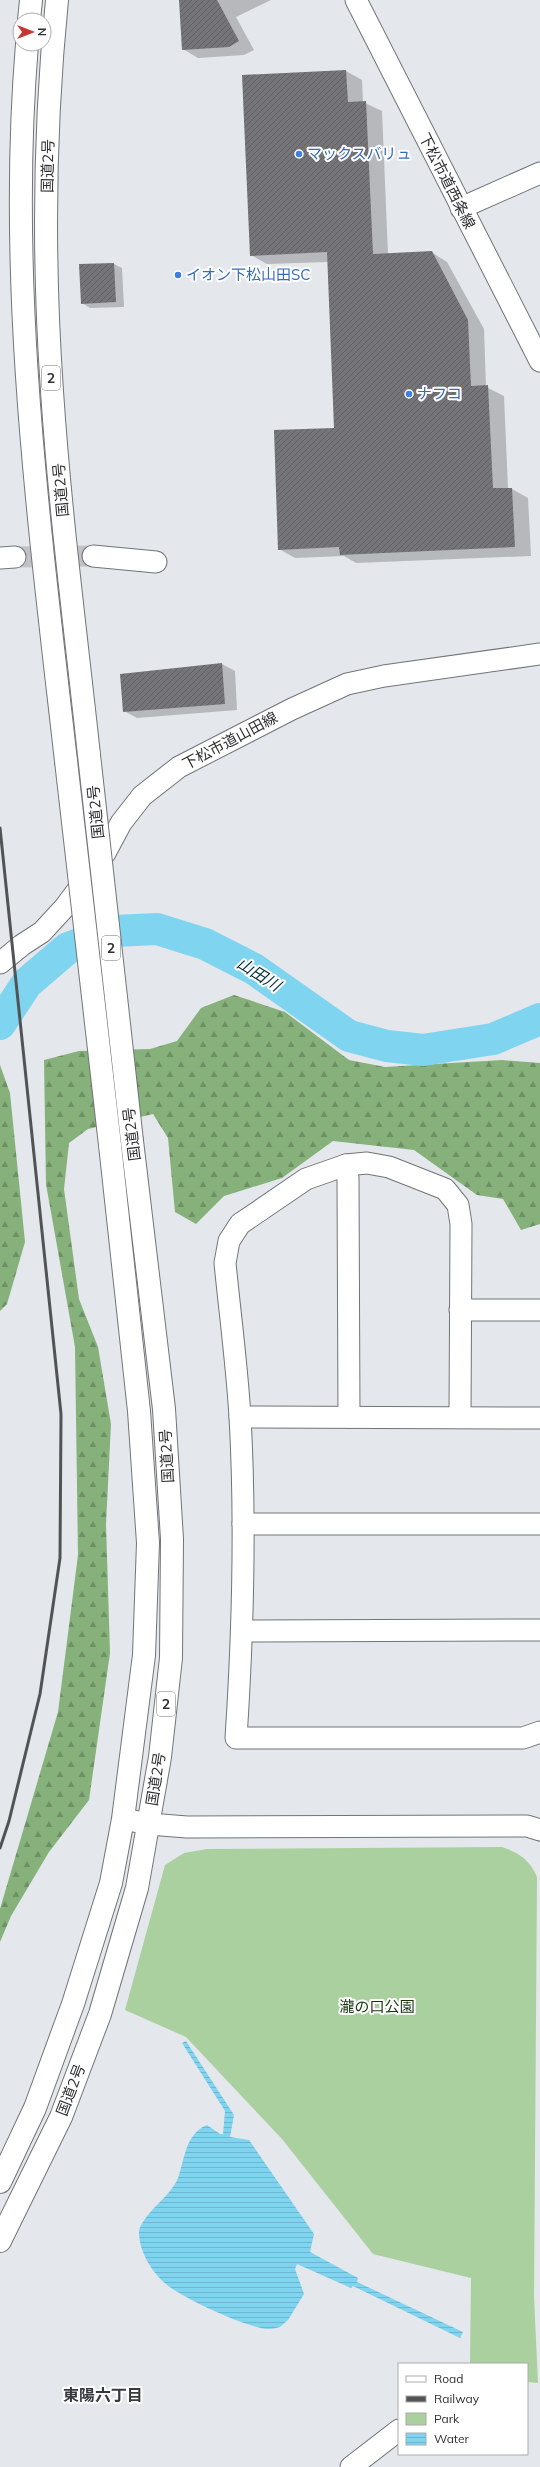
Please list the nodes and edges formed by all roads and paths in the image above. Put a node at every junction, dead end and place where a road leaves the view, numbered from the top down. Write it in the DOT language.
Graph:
graph roads {
  1 [pos="31,0"];
  2 [pos="57,0"];
  3 [pos="356,0"];
  4 [pos="30,12"];
  5 [pos="27,52"];
  6 [pos="540,173"];
  7 [pos="461,208"];
  8 [pos="540,361"];
  9 [pos="93,556"];
  10 [pos="156,562"];
  11 [pos="537,659"];
  12 [pos="0,963"];
  13 [pos="346,1165"];
  14 [pos="460,1310"];
  15 [pos="540,1310"];
  16 [pos="240,1417"];
  17 [pos="349,1417"];
  18 [pos="460,1417"];
  19 [pos="540,1418"];
  20 [pos="243,1524"];
  21 [pos="540,1524"];
  22 [pos="540,1630"];
  23 [pos="243,1631"];
  24 [pos="540,1732"];
  25 [pos="123,1819"];
  26 [pos="149,1824"];
  27 [pos="540,1830"];
  28 [pos="0,2182"];
  29 [pos="0,2241"];
  30 [pos="398,2431"];
  31 [pos="351,2467"];
  1 -- 4 [label="highway"];
  2 -- 26 [label="highway, 国道2号 / 2, bridge"];
  3 -- 7 [label="street, 下松市道西条線"];
  5 -- 25 [label="highway, 国道2号 / 2, bridge"];
  6 -- 7 [label="street"];
  7 -- 8 [label="street, 下松市道西条線"];
  9 -- 10 [label="street"];
  11 -- 12 [label="street, 下松市道山田線"];
  13 -- 14 [label="street"];
  13 -- 16 [label="street"];
  13 -- 17 [label="street"];
  14 -- 15 [label="street"];
  14 -- 18 [label="street"];
  16 -- 17 [label="street"];
  16 -- 20 [label="street"];
  17 -- 18 [label="street"];
  18 -- 19 [label="street"];
  20 -- 21 [label="street"];
  20 -- 23 [label="street"];
  22 -- 23 [label="street"];
  23 -- 24 [label="street"];
  25 -- 26 [label="street"];
  25 -- 28 [label="highway, 国道2号 / 2"];
  26 -- 27 [label="street"];
  26 -- 29 [label="highway, 国道2号 / 2"];
  30 -- 31 [label="street"];
}
